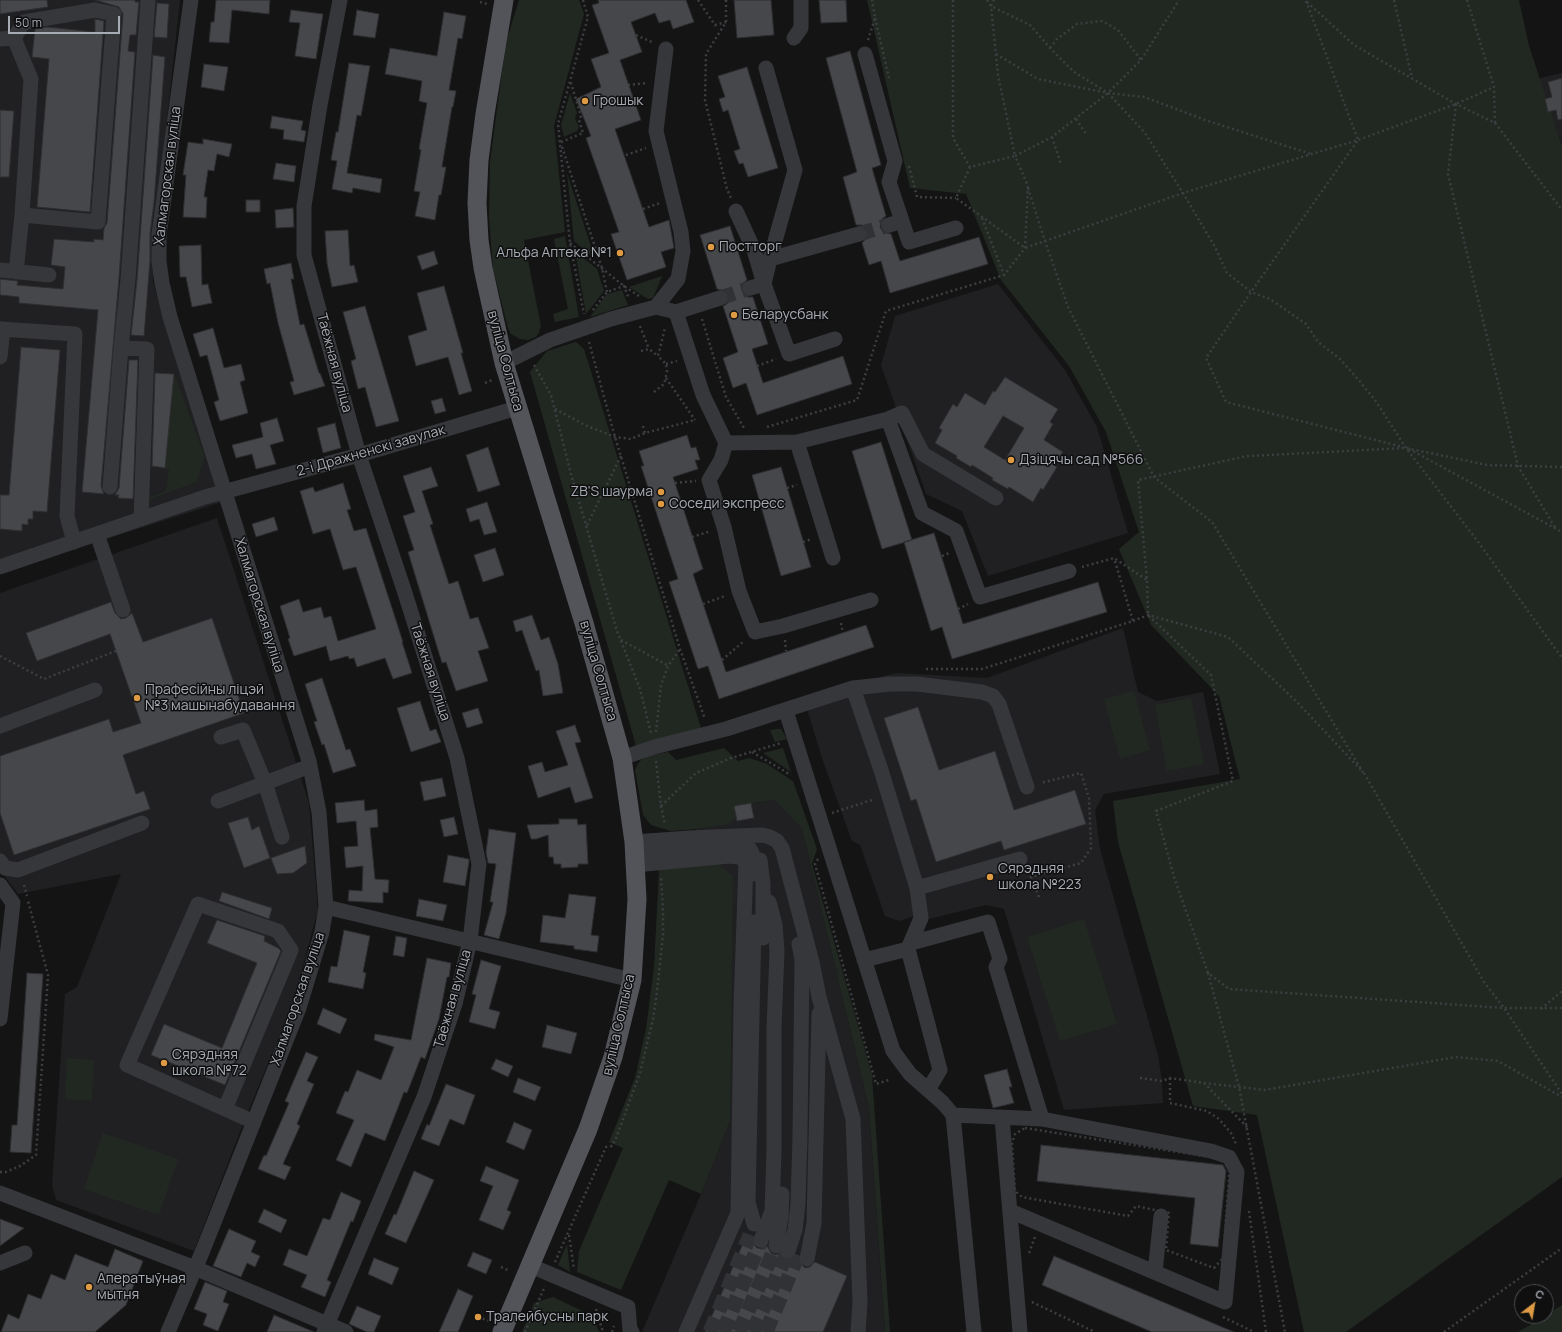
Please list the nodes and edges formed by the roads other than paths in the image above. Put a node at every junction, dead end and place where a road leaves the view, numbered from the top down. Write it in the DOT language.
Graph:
graph roads {
  1 [pos="148,0"];
  2 [pos="191,0"];
  3 [pos="340,0"];
  4 [pos="504,0"];
  5 [pos="801,0"];
  6 [pos="7,38"];
  7 [pos="794,38"];
  8 [pos="666,49"];
  9 [pos="865,54"];
  10 [pos="766,68"];
  11 [pos="736,211"];
  12 [pos="22,215"];
  13 [pos="956,228"];
  14 [pos="859,234"];
  15 [pos="770,259"];
  16 [pos="0,270"];
  17 [pos="16,272"];
  18 [pos="50,275"];
  19 [pos="757,286"];
  20 [pos="720,298"];
  21 [pos="656,307"];
  22 [pos="678,317"];
  23 [pos="1,329"];
  24 [pos="835,339"];
  25 [pos="121,348"];
  26 [pos="0,356"];
  27 [pos="504,362"];
  28 [pos="517,408"];
  29 [pos="888,419"];
  30 [pos="726,442"];
  31 [pos="796,442"];
  32 [pos="359,455"];
  33 [pos="110,487"];
  34 [pos="225,492"];
  35 [pos="996,498"];
  36 [pos="141,519"];
  37 [pos="98,534"];
  38 [pos="74,542"];
  39 [pos="833,558"];
  40 [pos="0,567"];
  41 [pos="1069,571"];
  42 [pos="871,600"];
  43 [pos="123,610"];
  44 [pos="853,688"];
  45 [pos="95,690"];
  46 [pos="786,711"];
  47 [pos="0,726"];
  48 [pos="221,737"];
  49 [pos="622,758"];
  50 [pos="310,766"];
  51 [pos="265,783"];
  52 [pos="1027,787"];
  53 [pos="218,801"];
  54 [pos="142,823"];
  55 [pos="282,837"];
  56 [pos="751,843"];
  57 [pos="635,854"];
  58 [pos="1020,859"];
  59 [pos="0,861"];
  60 [pos="763,884"];
  61 [pos="0,885"];
  62 [pos="917,888"];
  63 [pos="326,907"];
  64 [pos="775,925"];
  65 [pos="470,940"];
  66 [pos="910,946"];
  67 [pos="864,960"];
  68 [pos="812,962"];
  69 [pos="632,980"];
  70 [pos="819,997"];
  71 [pos="0,1019"];
  72 [pos="928,1090"];
  73 [pos="225,1109"];
  74 [pos="953,1115"];
  75 [pos="1002,1118"];
  76 [pos="1042,1119"];
  77 [pos="254,1122"];
  78 [pos="0,1193"];
  79 [pos="1010,1211"];
  80 [pos="1161,1216"];
  81 [pos="757,1233"];
  82 [pos="25,1253"];
  83 [pos="792,1253"];
  84 [pos="0,1263"];
  85 [pos="531,1266"];
  86 [pos="195,1268"];
  87 [pos="1156,1272"];
  88 [pos="326,1328"];
  89 [pos="858,1329"];
  90 [pos="168,1332"];
  91 [pos="346,1332"];
  92 [pos="502,1332"];
  93 [pos="632,1332"];
  94 [pos="686,1332"];
  95 [pos="974,1332"];
  96 [pos="1020,1332"];
  1 -- 25 [label="street"];
  2 -- 34 [label="street, Халмагорская вуліца"];
  3 -- 32 [label="street, Таёжная вуліца"];
  4 -- 27 [label="main road, вуліца Солтыса"];
  5 -- 7 [label="street"];
  6 -- 12 [label="street"];
  6 -- 12 [label="street"];
  8 -- 21 [label="street"];
  9 -- 13 [label="street"];
  10 -- 15 [label="street"];
  11 -- 19 [label="street"];
  12 -- 17 [label="street"];
  14 -- 15 [label="street"];
  15 -- 19 [label="street"];
  16 -- 17 [label="street"];
  17 -- 18 [label="street"];
  19 -- 24 [label="street"];
  20 -- 22 [label="street"];
  21 -- 22 [label="street"];
  21 -- 27 [label="street"];
  22 -- 30 [label="street"];
  23 -- 26 [label="street"];
  23 -- 38 [label="street"];
  25 -- 33 [label="street"];
  25 -- 36 [label="street"];
  27 -- 28 [label="main road, вуліца Солтыса"];
  28 -- 32 [label="street, 2-і Дражненскі завулак"];
  28 -- 49 [label="main road, вуліца Солтыса"];
  29 -- 31 [label="street"];
  29 -- 35 [label="street"];
  29 -- 41 [label="street"];
  30 -- 31 [label="street"];
  30 -- 42 [label="street"];
  31 -- 39 [label="street"];
  32 -- 34 [label="street, 2-і Дражненскі завулак"];
  32 -- 65 [label="street, Таёжная вуліца"];
  34 -- 36 [label="street, 2-і Дражненскі завулак"];
  34 -- 50 [label="street, Халмагорская вуліца"];
  36 -- 37 [label="street, 2-і Дражненскі завулак"];
  37 -- 38 [label="street, 2-і Дражненскі завулак"];
  37 -- 43 [label="street"];
  38 -- 40 [label="street, 2-і Дражненскі завулак"];
  44 -- 46 [label="street"];
  44 -- 52 [label="street"];
  44 -- 62 [label="street"];
  45 -- 47 [label="street"];
  46 -- 49 [label="street"];
  46 -- 67 [label="street"];
  48 -- 51 [label="street"];
  49 -- 57 [label="main road, вуліца Солтыса"];
  50 -- 51 [label="street"];
  50 -- 63 [label="street, Халмагорская вуліца"];
  51 -- 53 [label="street"];
  51 -- 55 [label="street"];
  54 -- 59 [label="street"];
  56 -- 57 [label="street"];
  56 -- 60 [label="street"];
  56 -- 68 [label="street"];
  56 -- 81 [label="street"];
  56 -- 83 [label="street"];
  57 -- 69 [label="main road, вуліца Солтыса"];
  57 -- 94 [label="street"];
  58 -- 62 [label="street"];
  60 -- 64 [label="street"];
  60 -- 81 [label="street"];
  61 -- 71 [label="street"];
  62 -- 66 [label="street"];
  63 -- 65 [label="street"];
  63 -- 77 [label="street, Халмагорская вуліца"];
  64 -- 81 [label="street"];
  64 -- 83 [label="street"];
  65 -- 69 [label="street"];
  65 -- 88 [label="street, Таёжная вуліца"];
  66 -- 67 [label="street"];
  66 -- 72 [label="street"];
  66 -- 76 [label="street"];
  67 -- 72 [label="street"];
  68 -- 70 [label="street"];
  68 -- 83 [label="street"];
  69 -- 85 [label="main road, вуліца Солтыса"];
  70 -- 83 [label="street"];
  70 -- 89 [label="street"];
  72 -- 74 [label="street"];
  73 -- 73 [label="street"];
  73 -- 77 [label="street"];
  74 -- 75 [label="street"];
  74 -- 95 [label="street"];
  75 -- 76 [label="street"];
  75 -- 79 [label="street"];
  76 -- 87 [label="street"];
  77 -- 86 [label="street, Халмагорская вуліца"];
  78 -- 86 [label="street"];
  79 -- 87 [label="street"];
  79 -- 96 [label="street"];
  80 -- 87 [label="street"];
  82 -- 84 [label="street"];
  85 -- 92 [label="main road, вуліца Солтыса"];
  85 -- 93 [label="street"];
  86 -- 88 [label="street"];
  86 -- 90 [label="street, Халмагорская вуліца"];
  88 -- 91 [label="street"];
}
